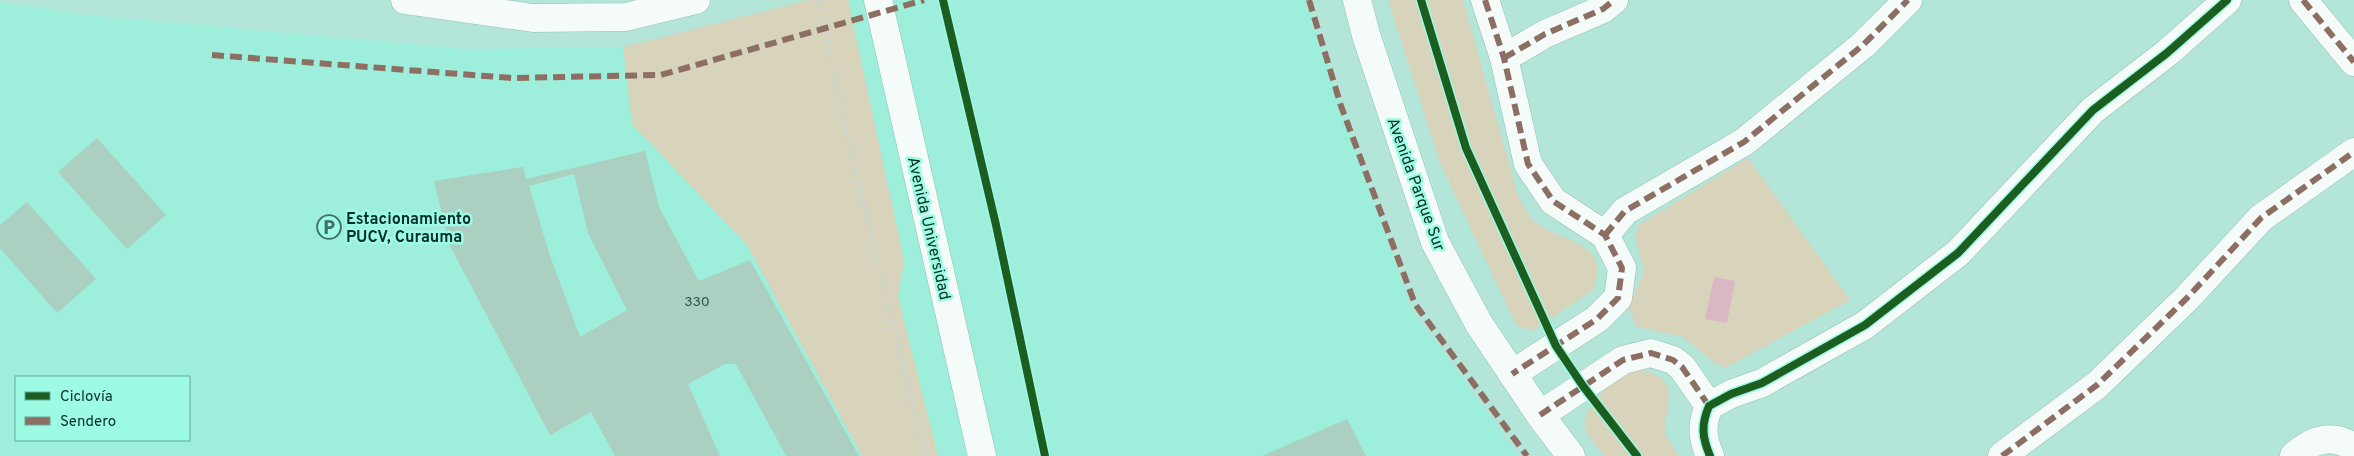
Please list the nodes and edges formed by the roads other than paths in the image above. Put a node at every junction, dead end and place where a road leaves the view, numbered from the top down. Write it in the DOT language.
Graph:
graph roads {
  1 [pos="405,0"];
  2 [pos="696,0"];
  3 [pos="878,0"];
  4 [pos="1357,0"];
  5 [pos="1485,0"];
  6 [pos="1614,0"];
  7 [pos="1908,0"];
  8 [pos="2227,0"];
  9 [pos="2303,0"];
  10 [pos="532,9"];
  11 [pos="1504,58"];
  12 [pos="2354,62"];
  13 [pos="2354,152"];
  14 [pos="1605,235"];
  15 [pos="1512,374"];
  16 [pos="1709,406"];
  17 [pos="1540,415"];
  18 [pos="2354,448"];
  19 [pos="982,456"];
  20 [pos="1571,456"];
  21 [pos="1710,456"];
  22 [pos="2002,456"];
  23 [pos="2294,456"];
  1 -- 10 [label="street"];
  2 -- 10 [label="street"];
  3 -- 19 [label="street, Avenida Universidad"];
  4 -- 15 [label="street, Avenida Parque Sur"];
  5 -- 11 [label="street"];
  6 -- 11 [label="street"];
  7 -- 14 [label="street"];
  8 -- 16 [label="street"];
  9 -- 12 [label="street"];
  11 -- 14 [label="street"];
  13 -- 22 [label="street"];
  14 -- 15 [label="street"];
  15 -- 17 [label="street, Avenida Parque Sur"];
  16 -- 17 [label="street"];
  16 -- 21 [label="street"];
  17 -- 20 [label="street, Avenida Parque Sur"];
  18 -- 23 [label="street"];
}
